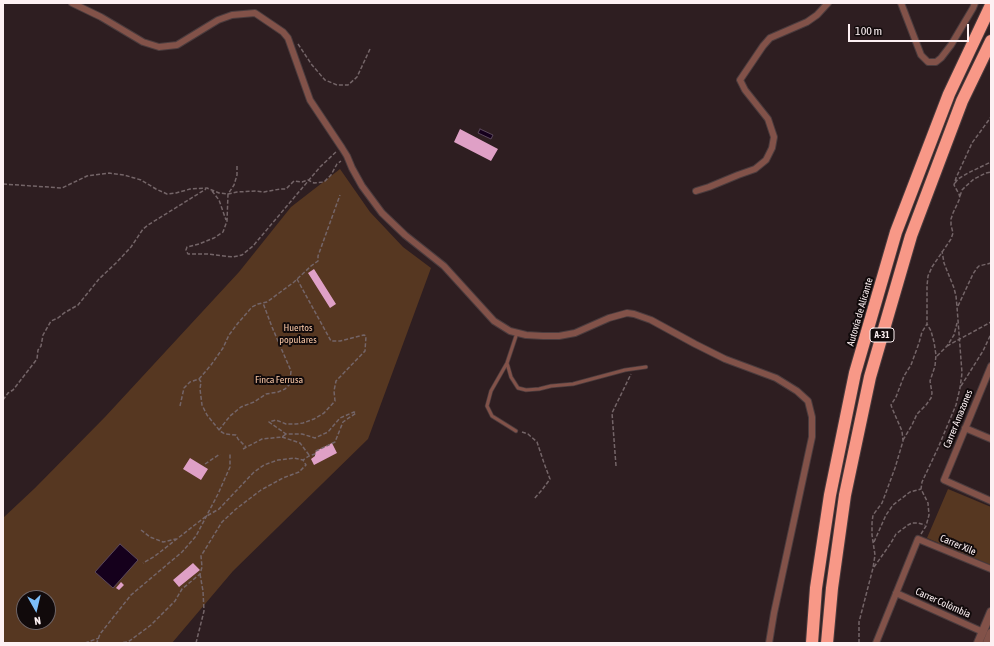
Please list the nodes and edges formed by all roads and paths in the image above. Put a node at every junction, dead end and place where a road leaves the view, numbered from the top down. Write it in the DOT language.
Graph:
graph roads {
  1 [pos="72,3"];
  2 [pos="828,3"];
  3 [pos="901,3"];
  4 [pos="975,3"];
  5 [pos="991,5"];
  6 [pos="288,38"];
  7 [pos="991,41"];
  8 [pos="370,49"];
  9 [pos="991,117"];
  10 [pos="342,148"];
  11 [pos="347,156"];
  12 [pos="991,162"];
  13 [pos="237,166"];
  14 [pos="991,172"];
  15 [pos="308,180"];
  16 [pos="954,183"];
  17 [pos="3,184"];
  18 [pos="207,188"];
  19 [pos="211,190"];
  20 [pos="696,191"];
  21 [pos="228,194"];
  22 [pos="340,195"];
  23 [pos="960,198"];
  24 [pos="227,221"];
  25 [pos="942,252"];
  26 [pos="991,263"];
  27 [pos="297,279"];
  28 [pos="263,303"];
  29 [pos="957,308"];
  30 [pos="958,321"];
  31 [pos="991,322"];
  32 [pos="927,324"];
  33 [pos="517,333"];
  34 [pos="991,334"];
  35 [pos="960,338"];
  36 [pos="947,346"];
  37 [pos="936,357"];
  38 [pos="507,363"];
  39 [pos="991,366"];
  40 [pos="646,367"];
  41 [pos="634,369"];
  42 [pos="989,374"];
  43 [pos="199,379"];
  44 [pos="960,388"];
  45 [pos="3,400"];
  46 [pos="180,406"];
  47 [pos="966,428"];
  48 [pos="219,430"];
  49 [pos="516,431"];
  50 [pos="286,434"];
  51 [pos="282,436"];
  52 [pos="991,439"];
  53 [pos="903,441"];
  54 [pos="220,454"];
  55 [pos="230,454"];
  56 [pos="309,456"];
  57 [pos="303,460"];
  58 [pos="204,464"];
  59 [pos="616,466"];
  60 [pos="921,489"];
  61 [pos="534,499"];
  62 [pos="991,501"];
  63 [pos="205,517"];
  64 [pos="926,526"];
  65 [pos="141,530"];
  66 [pos="178,538"];
  67 [pos="918,539"];
  68 [pos="874,544"];
  69 [pos="143,563"];
  70 [pos="873,568"];
  71 [pos="991,569"];
  72 [pos="200,574"];
  73 [pos="896,593"];
  74 [pos="991,612"];
  75 [pos="988,636"];
  76 [pos="99,638"];
  77 [pos="85,643"];
  78 [pos="99,643"];
  79 [pos="117,643"];
  80 [pos="196,643"];
  81 [pos="769,643"];
  82 [pos="812,643"];
  83 [pos="827,643"];
  84 [pos="859,643"];
  85 [pos="876,643"];
  86 [pos="978,643"];
  1 -- 6 [label="street"];
  2 -- 20 [label="street"];
  3 -- 4 [label="street"];
  5 -- 82 [label="highway, Autovía de Alicante / A-31"];
  6 -- 8 [label="path"];
  6 -- 10 [label="street"];
  7 -- 83 [label="highway, A-31"];
  9 -- 16 [label="path"];
  10 -- 11 [label="street"];
  10 -- 15 [label="path"];
  11 -- 15 [label="path"];
  11 -- 33 [label="street"];
  12 -- 16 [label="path"];
  13 -- 21 [label="path"];
  14 -- 23 [label="path"];
  15 -- 21 [label="path"];
  15 -- 24 [label="path"];
  16 -- 23 [label="path"];
  17 -- 18 [label="path"];
  18 -- 19 [label="path"];
  18 -- 45 [label="path"];
  19 -- 21 [label="path"];
  19 -- 24 [label="path"];
  21 -- 24 [label="path"];
  22 -- 27 [label="path"];
  23 -- 25 [label="path"];
  25 -- 29 [label="path"];
  25 -- 32 [label="path"];
  26 -- 29 [label="path"];
  27 -- 28 [label="path"];
  27 -- 50 [label="path"];
  28 -- 43 [label="path"];
  28 -- 48 [label="path"];
  29 -- 30 [label="path"];
  30 -- 35 [label="path"];
  30 -- 36 [label="path"];
  31 -- 35 [label="path"];
  32 -- 37 [label="path"];
  32 -- 53 [label="path"];
  33 -- 38 [label="lane"];
  33 -- 81 [label="street"];
  34 -- 44 [label="path"];
  35 -- 36 [label="path"];
  35 -- 44 [label="path"];
  36 -- 37 [label="path"];
  37 -- 53 [label="path"];
  38 -- 41 [label="lane"];
  38 -- 49 [label="lane"];
  39 -- 42 [label="street, Carrer Amazones"];
  40 -- 41 [label="lane"];
  41 -- 59 [label="path"];
  42 -- 47 [label="street, Carrer Amazones"];
  43 -- 46 [label="path"];
  43 -- 48 [label="path"];
  44 -- 60 [label="path"];
  47 -- 52 [label="street"];
  47 -- 62 [label="street, Carrer Amazones"];
  48 -- 51 [label="path"];
  49 -- 61 [label="path"];
  50 -- 51 [label="path"];
  50 -- 56 [label="path"];
  51 -- 56 [label="path"];
  53 -- 68 [label="path"];
  54 -- 58 [label="path"];
  55 -- 63 [label="path"];
  56 -- 57 [label="path"];
  57 -- 63 [label="path"];
  57 -- 72 [label="path"];
  60 -- 64 [label="path"];
  60 -- 68 [label="path"];
  63 -- 66 [label="path"];
  63 -- 76 [label="path"];
  64 -- 67 [label="path"];
  64 -- 70 [label="path"];
  65 -- 66 [label="path"];
  66 -- 69 [label="path"];
  67 -- 71 [label="street, Carrer Xile"];
  67 -- 73 [label="street"];
  68 -- 70 [label="path"];
  70 -- 84 [label="path"];
  72 -- 79 [label="path"];
  72 -- 80 [label="path"];
  73 -- 75 [label="street, Carrer Colòmbia"];
  73 -- 85 [label="street"];
  74 -- 75 [label="street"];
  75 -- 86 [label="street"];
  76 -- 77 [label="path"];
  76 -- 78 [label="path"];
}
